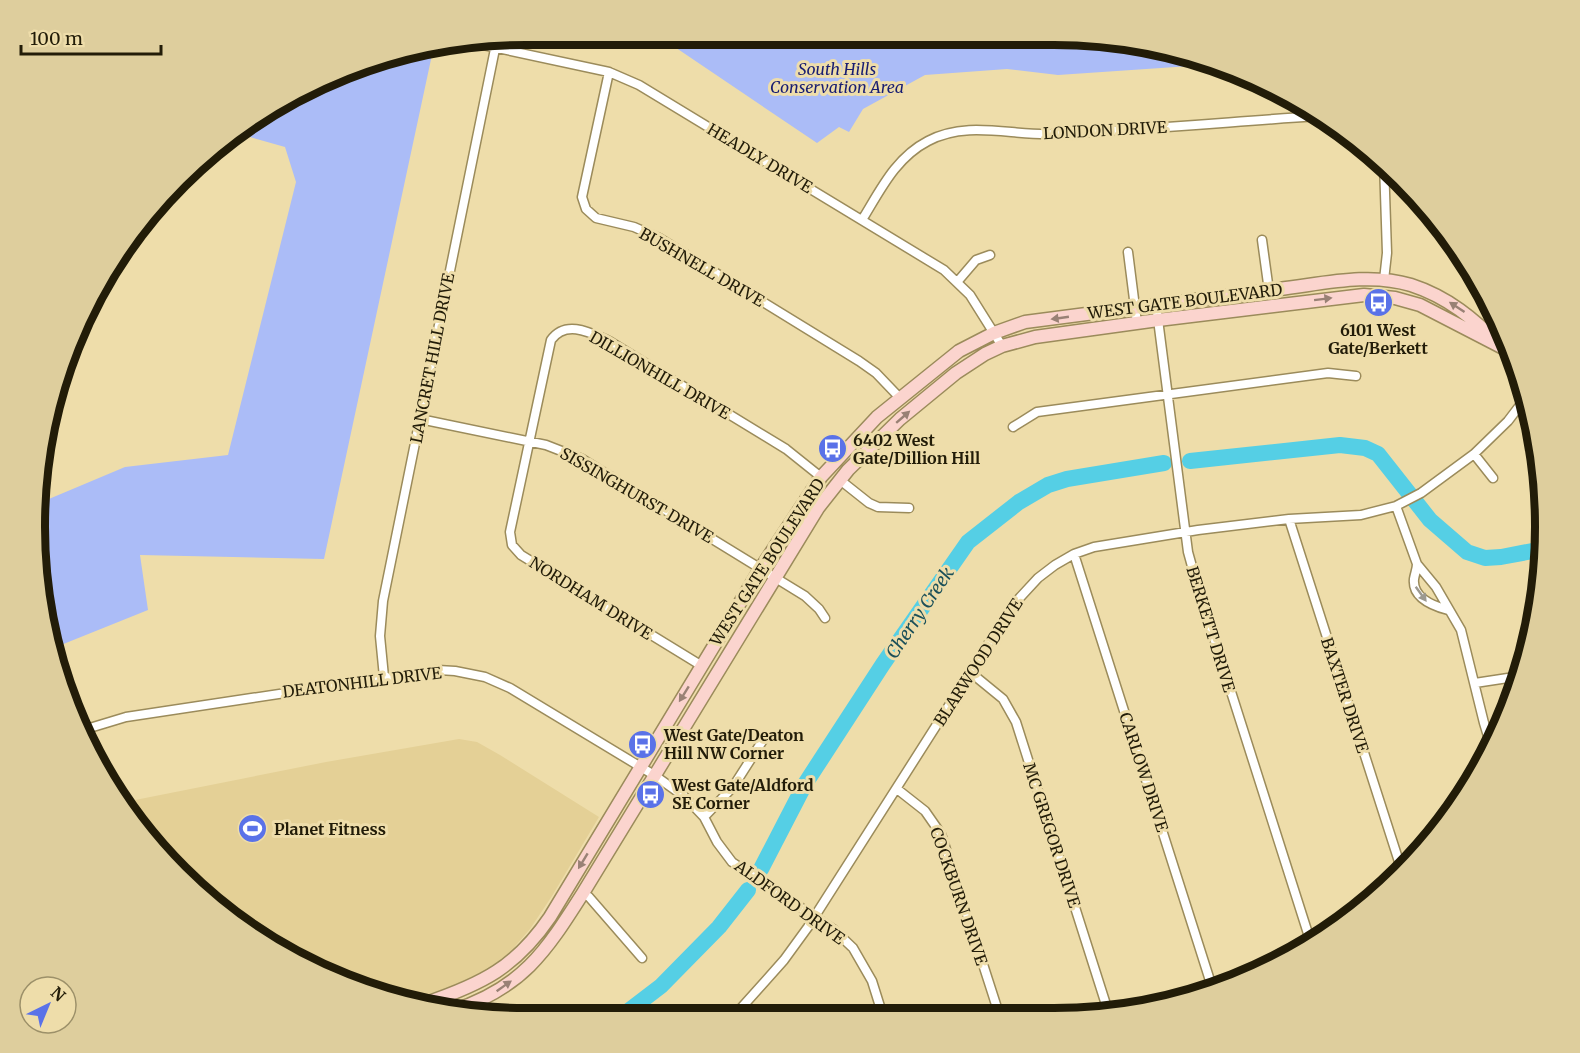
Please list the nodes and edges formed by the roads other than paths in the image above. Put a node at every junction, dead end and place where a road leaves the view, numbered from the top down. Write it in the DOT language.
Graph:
graph roads {
  1 [pos="495,46"];
  2 [pos="506,46"];
  3 [pos="609,72"];
  4 [pos="1306,117"];
  5 [pos="1384,177"];
  6 [pos="862,220"];
  7 [pos="1262,240"];
  8 [pos="1128,252"];
  9 [pos="990,255"];
  10 [pos="1384,280"];
  11 [pos="958,281"];
  12 [pos="1269,291"];
  13 [pos="1156,304"];
  14 [pos="1135,307"];
  15 [pos="1158,320"];
  16 [pos="1137,323"];
  17 [pos="994,333"];
  18 [pos="1498,342"];
  19 [pos="1002,346"];
  20 [pos="1499,346"];
  21 [pos="1356,376"];
  22 [pos="1167,394"];
  23 [pos="899,397"];
  24 [pos="1520,405"];
  25 [pos="420,419"];
  26 [pos="1013,427"];
  27 [pos="530,441"];
  28 [pos="1474,454"];
  29 [pos="821,477"];
  30 [pos="1493,478"];
  31 [pos="840,480"];
  32 [pos="1396,506"];
  33 [pos="909,508"];
  34 [pos="1289,519"];
  35 [pos="1185,532"];
  36 [pos="1074,554"];
  37 [pos="1417,564"];
  38 [pos="761,568"];
  39 [pos="775,577"];
  40 [pos="1449,610"];
  41 [pos="825,618"];
  42 [pos="702,666"];
  43 [pos="970,672"];
  44 [pos="384,677"];
  45 [pos="1510,678"];
  46 [pos="1475,683"];
  47 [pos="90,728"];
  48 [pos="1487,734"];
  49 [pos="763,740"];
  50 [pos="640,766"];
  51 [pos="654,775"];
  52 [pos="897,789"];
  53 [pos="704,817"];
  54 [pos="1399,862"];
  55 [pos="583,893"];
  56 [pos="814,918"];
  57 [pos="1308,935"];
  58 [pos="642,958"];
  59 [pos="1210,981"];
  60 [pos="446,1001"];
  61 [pos="470,1005"];
  62 [pos="1106,1005"];
  63 [pos="741,1008"];
  64 [pos="880,1008"];
  65 [pos="997,1008"];
  1 -- 25 [label="street, LANCRET HILL DRIVE"];
  2 -- 3 [label="street, HEADLY DRIVE"];
  3 -- 6 [label="street, HEADLY DRIVE"];
  3 -- 23 [label="street, BUSHNELL DRIVE"];
  4 -- 6 [label="street, LONDON DRIVE"];
  5 -- 10 [label="street"];
  6 -- 11 [label="street, HEADLY DRIVE"];
  7 -- 12 [label="street"];
  8 -- 14 [label="street"];
  9 -- 11 [label="street"];
  10 -- 12 [label="main road, WEST GATE BOULEVARD"];
  18 -- 10 [label="main road, WEST GATE BOULEVARD, one-way"];
  11 -- 17 [label="street, HEADLY DRIVE"];
  12 -- 13 [label="main road, WEST GATE BOULEVARD"];
  13 -- 14 [label="main road, WEST GATE BOULEVARD"];
  13 -- 15 [label="street, BERKETT DRIVE"];
  14 -- 16 [label="street"];
  14 -- 17 [label="main road, WEST GATE BOULEVARD, one-way"];
  15 -- 16 [label="main road, WEST GATE BOULEVARD"];
  15 -- 20 [label="main road, WEST GATE BOULEVARD, one-way"];
  15 -- 22 [label="street, BERKETT DRIVE"];
  16 -- 19 [label="main road, WEST GATE BOULEVARD"];
  17 -- 19 [label="street, HEADLY DRIVE"];
  17 -- 23 [label="main road, WEST GATE BOULEVARD"];
  31 -- 19 [label="main road, WEST GATE BOULEVARD, one-way"];
  21 -- 22 [label="street"];
  22 -- 26 [label="street"];
  22 -- 35 [label="street, BERKETT DRIVE"];
  23 -- 29 [label="main road, WEST GATE BOULEVARD"];
  24 -- 28 [label="street, BLARWOOD DRIVE"];
  25 -- 27 [label="street, SISSINGHURST DRIVE"];
  25 -- 44 [label="street, LANCRET HILL DRIVE"];
  27 -- 29 [label="street, DILLIONHILL DRIVE"];
  27 -- 38 [label="street, SISSINGHURST DRIVE"];
  27 -- 42 [label="street, NORDHAM DRIVE"];
  28 -- 30 [label="street"];
  28 -- 32 [label="street, BLARWOOD DRIVE"];
  29 -- 38 [label="main road, WEST GATE BOULEVARD"];
  31 -- 33 [label="street"];
  31 -- 39 [label="main road, WEST GATE BOULEVARD"];
  32 -- 34 [label="street, BLARWOOD DRIVE"];
  32 -- 37 [label="street"];
  34 -- 35 [label="street, BLARWOOD DRIVE"];
  34 -- 54 [label="street, BAXTER DRIVE"];
  35 -- 36 [label="street, BLARWOOD DRIVE"];
  35 -- 57 [label="street, BERKETT DRIVE"];
  36 -- 43 [label="street, BLARWOOD DRIVE"];
  36 -- 59 [label="street, CARLOW DRIVE"];
  37 -- 40 [label="street"];
  37 -- 40 [label="street, one-way"];
  38 -- 39 [label="street, SISSINGHURST DRIVE"];
  38 -- 42 [label="main road, WEST GATE BOULEVARD"];
  39 -- 41 [label="street, SISSINGHURST DRIVE"];
  39 -- 51 [label="main road, WEST GATE BOULEVARD"];
  40 -- 46 [label="street"];
  42 -- 50 [label="main road, WEST GATE BOULEVARD, one-way"];
  43 -- 52 [label="street, BLARWOOD DRIVE"];
  43 -- 62 [label="street, MC GREGOR DRIVE"];
  44 -- 47 [label="street, DEATONHILL DRIVE"];
  44 -- 50 [label="street, DEATONHILL DRIVE"];
  45 -- 46 [label="street"];
  46 -- 48 [label="street"];
  49 -- 53 [label="street"];
  50 -- 51 [label="street, DEATONHILL DRIVE"];
  50 -- 60 [label="main road, WEST GATE BOULEVARD, one-way"];
  51 -- 53 [label="street, ALDFORD DRIVE"];
  51 -- 55 [label="main road, WEST GATE BOULEVARD"];
  52 -- 56 [label="street, BLARWOOD DRIVE"];
  52 -- 65 [label="street, COCKBURN DRIVE"];
  53 -- 56 [label="street, ALDFORD DRIVE"];
  55 -- 58 [label="street"];
  61 -- 55 [label="main road, WEST GATE BOULEVARD, one-way"];
  56 -- 63 [label="street, BLARWOOD DRIVE"];
  56 -- 64 [label="street, ALDFORD DRIVE"];
}
